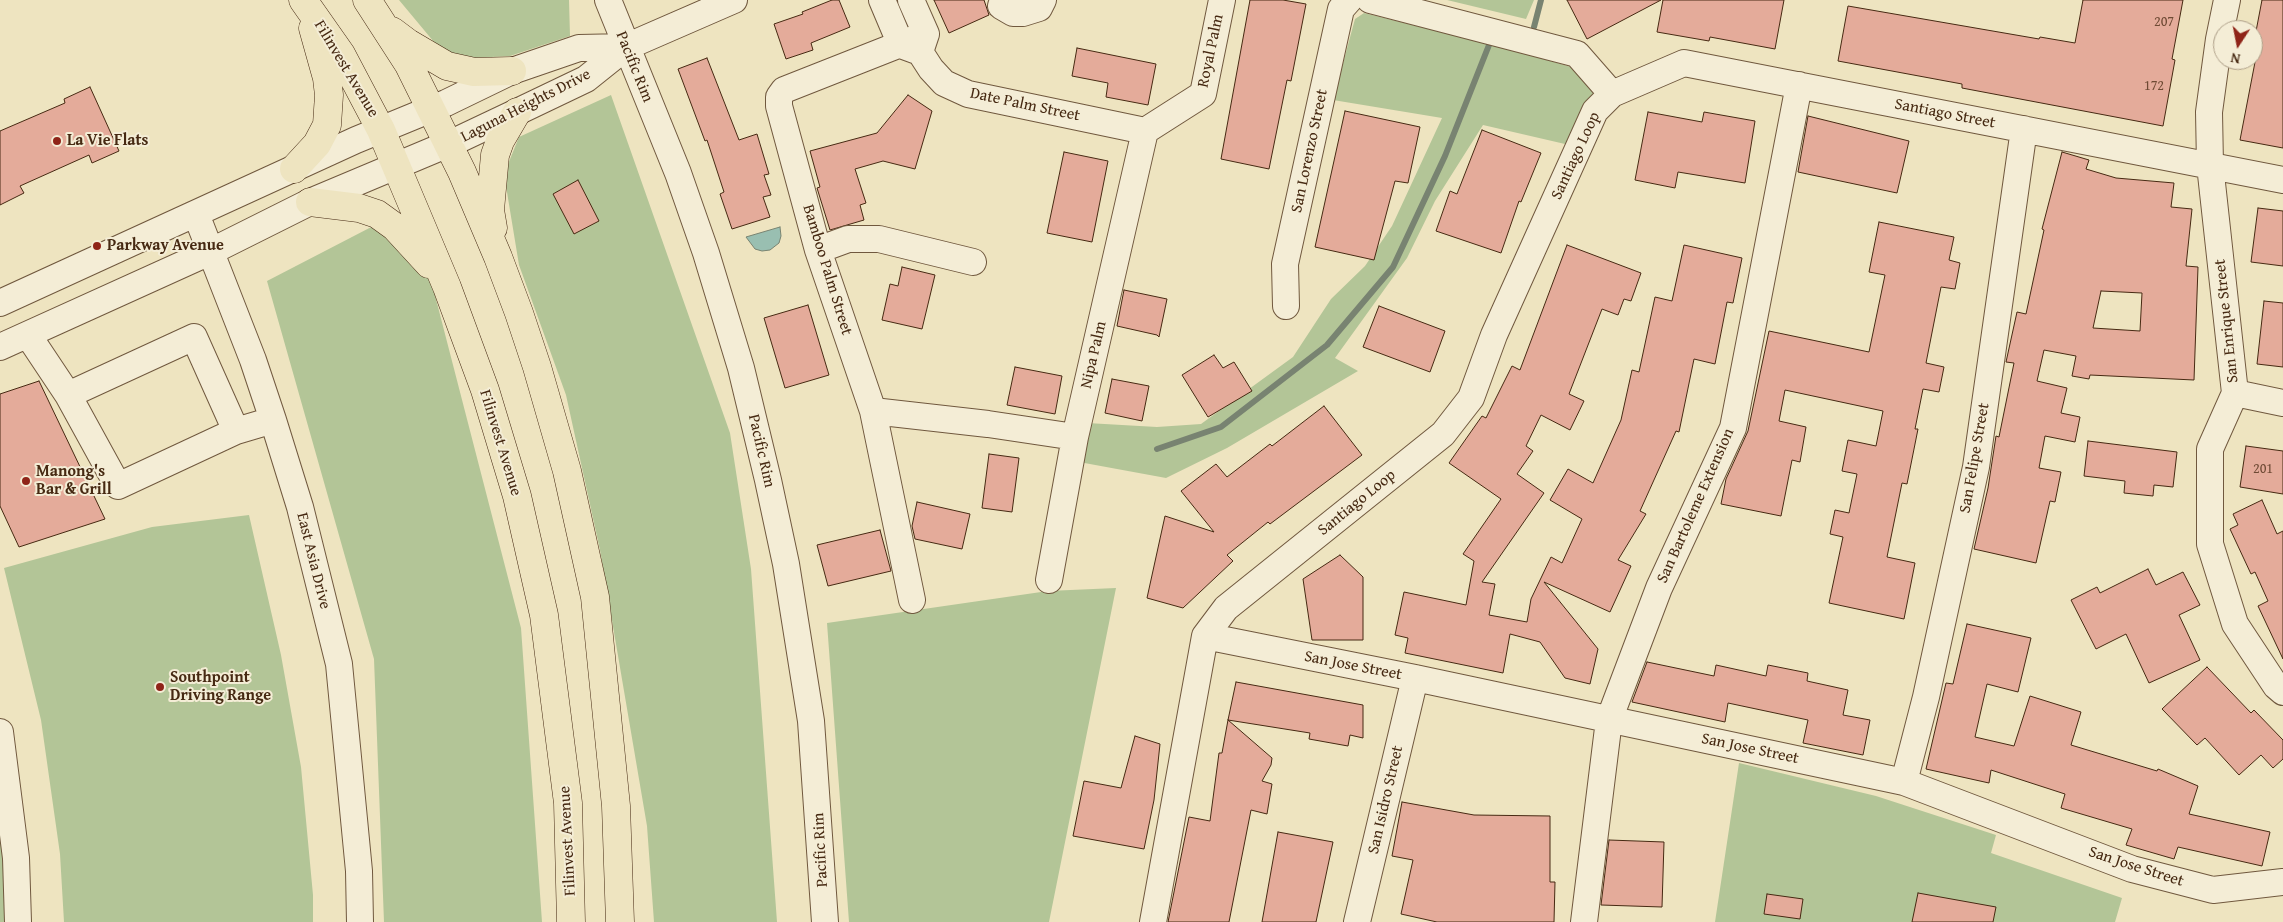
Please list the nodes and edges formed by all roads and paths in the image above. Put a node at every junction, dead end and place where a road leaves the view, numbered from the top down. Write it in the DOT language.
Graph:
graph roads {
  1 [pos="608,0"];
  2 [pos="734,0"];
  3 [pos="882,0"];
  4 [pos="911,0"];
  5 [pos="1003,0"];
  6 [pos="1043,0"];
  7 [pos="1222,0"];
  8 [pos="1349,0"];
  9 [pos="1370,0"];
  10 [pos="2227,0"];
  11 [pos="304,1"];
  12 [pos="374,11"];
  13 [pos="916,44"];
  14 [pos="626,47"];
  15 [pos="512,71"];
  16 [pos="1799,85"];
  17 [pos="1612,94"];
  18 [pos="431,108"];
  19 [pos="517,112"];
  20 [pos="2024,129"];
  21 [pos="381,130"];
  22 [pos="1145,131"];
  23 [pos="448,144"];
  24 [pos="396,165"];
  25 [pos="2210,165"];
  26 [pos="294,169"];
  27 [pos="2283,180"];
  28 [pos="310,202"];
  29 [pos="196,214"];
  30 [pos="818,250"];
  31 [pos="212,251"];
  32 [pos="498,257"];
  33 [pos="973,262"];
  34 [pos="447,287"];
  35 [pos="0,303"];
  36 [pos="1286,306"];
  37 [pos="28,336"];
  38 [pos="0,347"];
  39 [pos="2235,393"];
  40 [pos="68,394"];
  41 [pos="2283,403"];
  42 [pos="873,411"];
  43 [pos="273,420"];
  44 [pos="236,431"];
  45 [pos="1075,437"];
  46 [pos="1049,580"];
  47 [pos="912,600"];
  48 [pos="1205,636"];
  49 [pos="1415,678"];
  50 [pos="2283,692"];
  51 [pos="1609,720"];
  52 [pos="0,732"];
  53 [pos="1904,782"];
  54 [pos="2283,882"];
  55 [pos="18,922"];
  56 [pos="360,922"];
  57 [pos="571,922"];
  58 [pos="620,922"];
  59 [pos="825,922"];
  60 [pos="1153,922"];
  61 [pos="1357,922"];
  62 [pos="1584,922"];
  1 -- 14 [label="street, Pacific Rim"];
  2 -- 14 [label="street, Laguna Heights Drive"];
  3 -- 13 [label="street, Date Palm Street"];
  4 -- 13 [label="street, Date Palm Street"];
  5 -- 6 [label="street"];
  7 -- 22 [label="street, Royal Palm"];
  8 -- 36 [label="street, San Lorenzo Street"];
  9 -- 17 [label="street"];
  10 -- 25 [label="street, San Enrique Street"];
  11 -- 21 [label="main road, Filinvest Avenue"];
  11 -- 26 [label="main road"];
  12 -- 15 [label="main road"];
  12 -- 18 [label="main road"];
  13 -- 22 [label="street, Date Palm Street"];
  13 -- 30 [label="street, Bamboo Palm Street"];
  14 -- 15 [label="street, Laguna Heights Drive"];
  14 -- 19 [label="street, Laguna Heights Drive"];
  14 -- 59 [label="street, Pacific Rim"];
  15 -- 18 [label="street, Laguna Heights Drive"];
  16 -- 17 [label="street, Santiago Street"];
  16 -- 20 [label="street, Santiago Street"];
  16 -- 51 [label="street, San Bartoleme Extension"];
  17 -- 48 [label="street, Santiago Loop"];
  18 -- 21 [label="street"];
  18 -- 23 [label="main road"];
  19 -- 23 [label="street, Laguna Heights Drive"];
  19 -- 32 [label="main road"];
  20 -- 25 [label="street, Santiago Street"];
  20 -- 53 [label="street, San Felipe Street"];
  21 -- 24 [label="main road, Filinvest Avenue"];
  21 -- 26 [label="street"];
  22 -- 45 [label="street, Nipa Palm"];
  23 -- 24 [label="street"];
  23 -- 32 [label="main road"];
  24 -- 28 [label="street"];
  24 -- 34 [label="main road, Filinvest Avenue"];
  25 -- 27 [label="street, Santiago Street"];
  25 -- 39 [label="street, San Enrique Street"];
  26 -- 29 [label="street"];
  28 -- 31 [label="street"];
  28 -- 34 [label="main road"];
  29 -- 31 [label="street, East Asia Drive"];
  29 -- 35 [label="street"];
  30 -- 33 [label="street"];
  30 -- 42 [label="street, Bamboo Palm Street"];
  31 -- 37 [label="street"];
  31 -- 43 [label="street, East Asia Drive"];
  32 -- 58 [label="main road"];
  34 -- 57 [label="main road, Filinvest Avenue"];
  37 -- 38 [label="street"];
  37 -- 40 [label="street"];
  39 -- 41 [label="street"];
  39 -- 50 [label="street, San Enrique Street"];
  40 -- 44 [label="street"];
  40 -- 44 [label="street"];
  42 -- 45 [label="street"];
  42 -- 47 [label="street, Bamboo Palm Street"];
  43 -- 44 [label="street"];
  43 -- 56 [label="street, East Asia Drive"];
  45 -- 46 [label="street, Nipa Palm"];
  48 -- 49 [label="street, San Jose Street"];
  48 -- 60 [label="street, Santiago Loop"];
  49 -- 51 [label="street, San Jose Street"];
  49 -- 61 [label="street, San Isidro Street"];
  51 -- 53 [label="street, San Jose Street"];
  51 -- 62 [label="street, San Bartoleme Extension"];
  52 -- 55 [label="street"];
  53 -- 54 [label="street, San Jose Street"];
}
